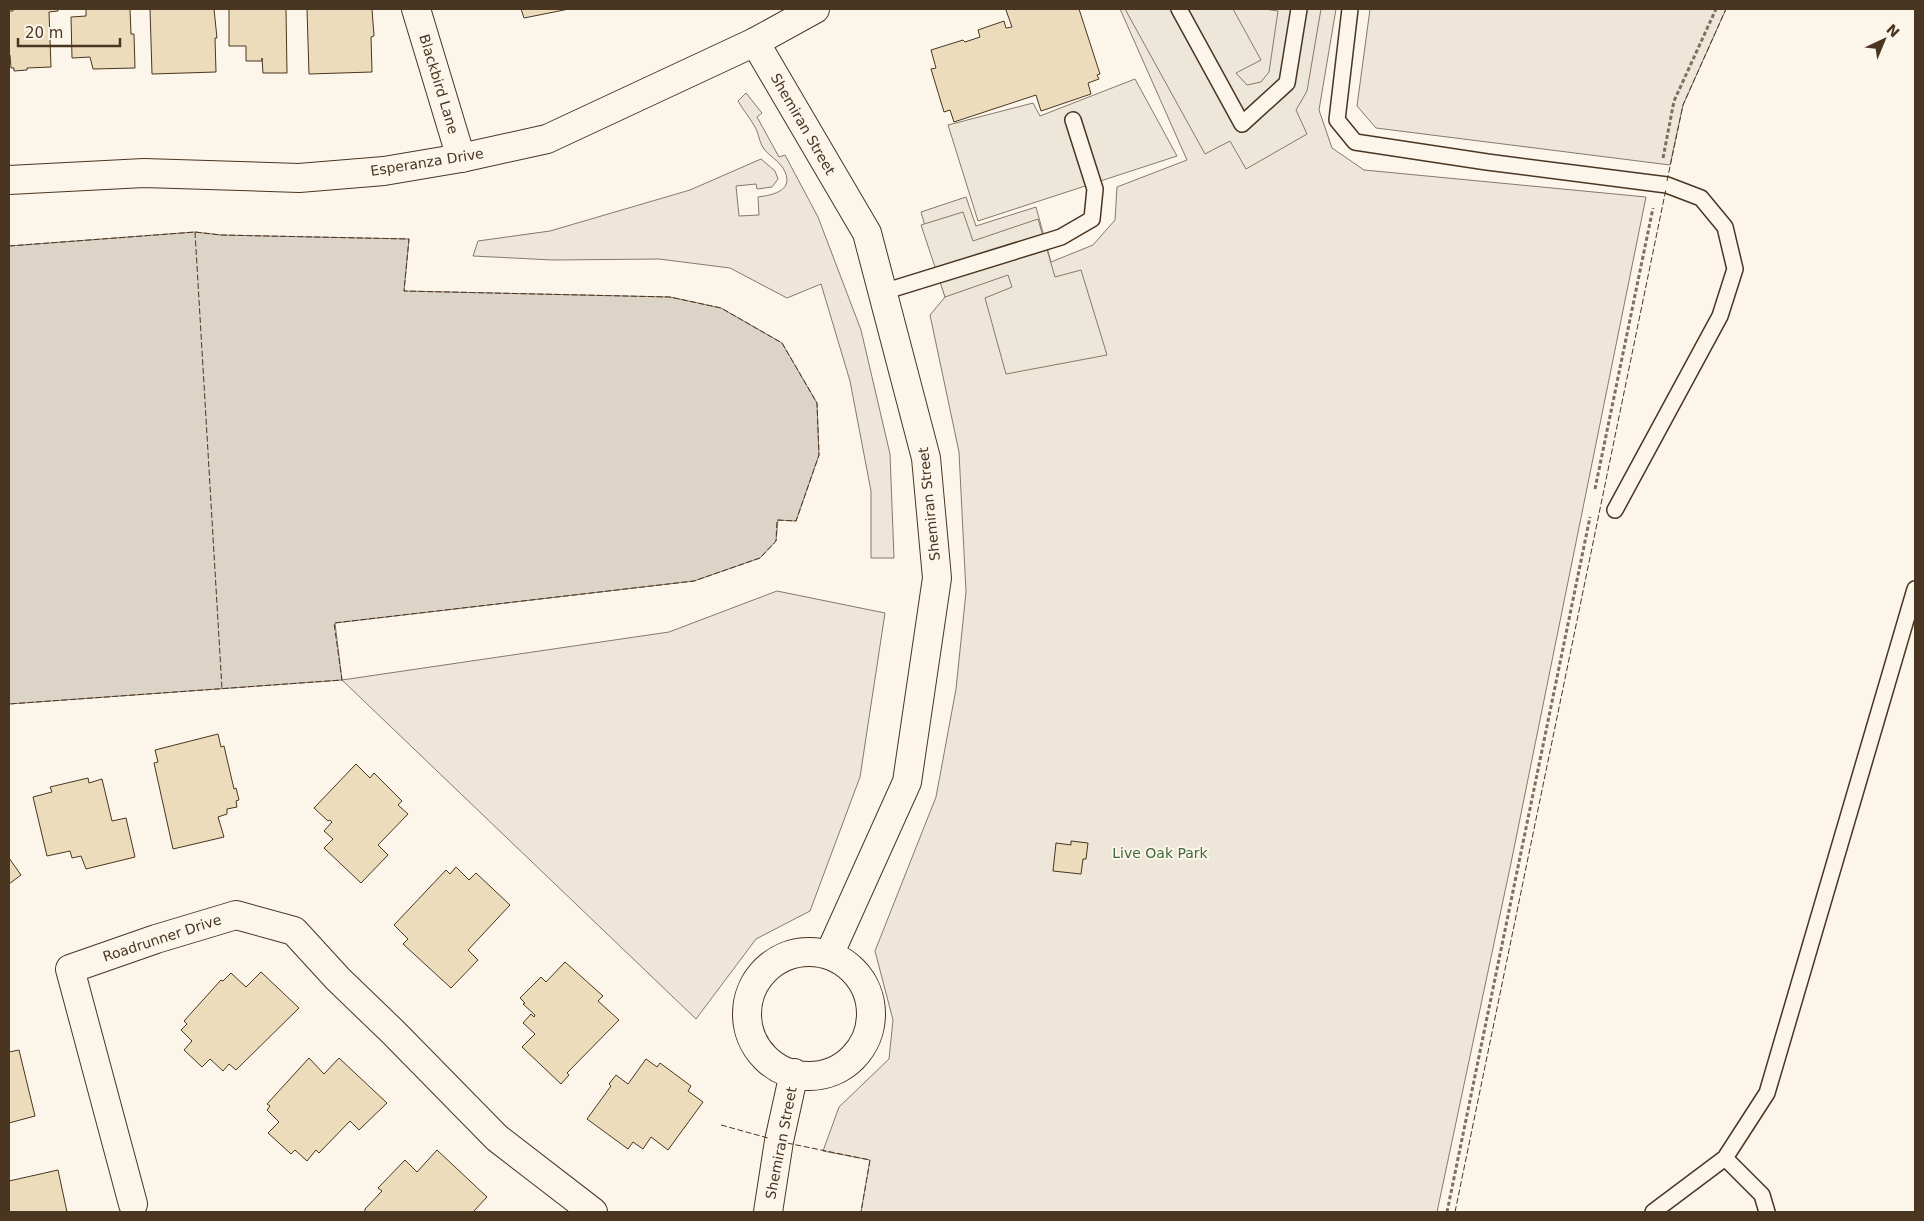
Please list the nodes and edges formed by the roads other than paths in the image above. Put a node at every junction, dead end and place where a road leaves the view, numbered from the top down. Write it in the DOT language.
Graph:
graph roads {
  1 [pos="416,9"];
  2 [pos="815,9"];
  3 [pos="1179,9"];
  4 [pos="1299,9"];
  5 [pos="1350,9"];
  6 [pos="755,42"];
  7 [pos="1073,120"];
  8 [pos="461,158"];
  9 [pos="9,180"];
  10 [pos="883,292"];
  11 [pos="1614,510"];
  12 [pos="1915,589"];
  13 [pos="829,955"];
  14 [pos="794,1073"];
  15 [pos="1724,1158"];
  16 [pos="132,1204"];
  17 [pos="593,1212"];
  18 [pos="768,1212"];
  19 [pos="1653,1212"];
  20 [pos="1767,1212"];
  1 -- 8 [label="street, Blackbird Lane"];
  2 -- 6 [label="street, Esperanza Drive"];
  3 -- 4 [label="lane"];
  5 -- 11 [label="lane"];
  6 -- 8 [label="street, Esperanza Drive"];
  6 -- 10 [label="street, Shemiran Street"];
  7 -- 10 [label="lane"];
  8 -- 9 [label="street, Esperanza Drive"];
  10 -- 13 [label="street, Shemiran Street"];
  12 -- 15 [label="lane"];
  13 -- 14 [label="street, Shemiran Street"];
  13 -- 14 [label="street, Shemiran Street"];
  14 -- 18 [label="street, Shemiran Street"];
  15 -- 19 [label="lane"];
  15 -- 20 [label="lane"];
  16 -- 17 [label="street, Roadrunner Drive"];
}
